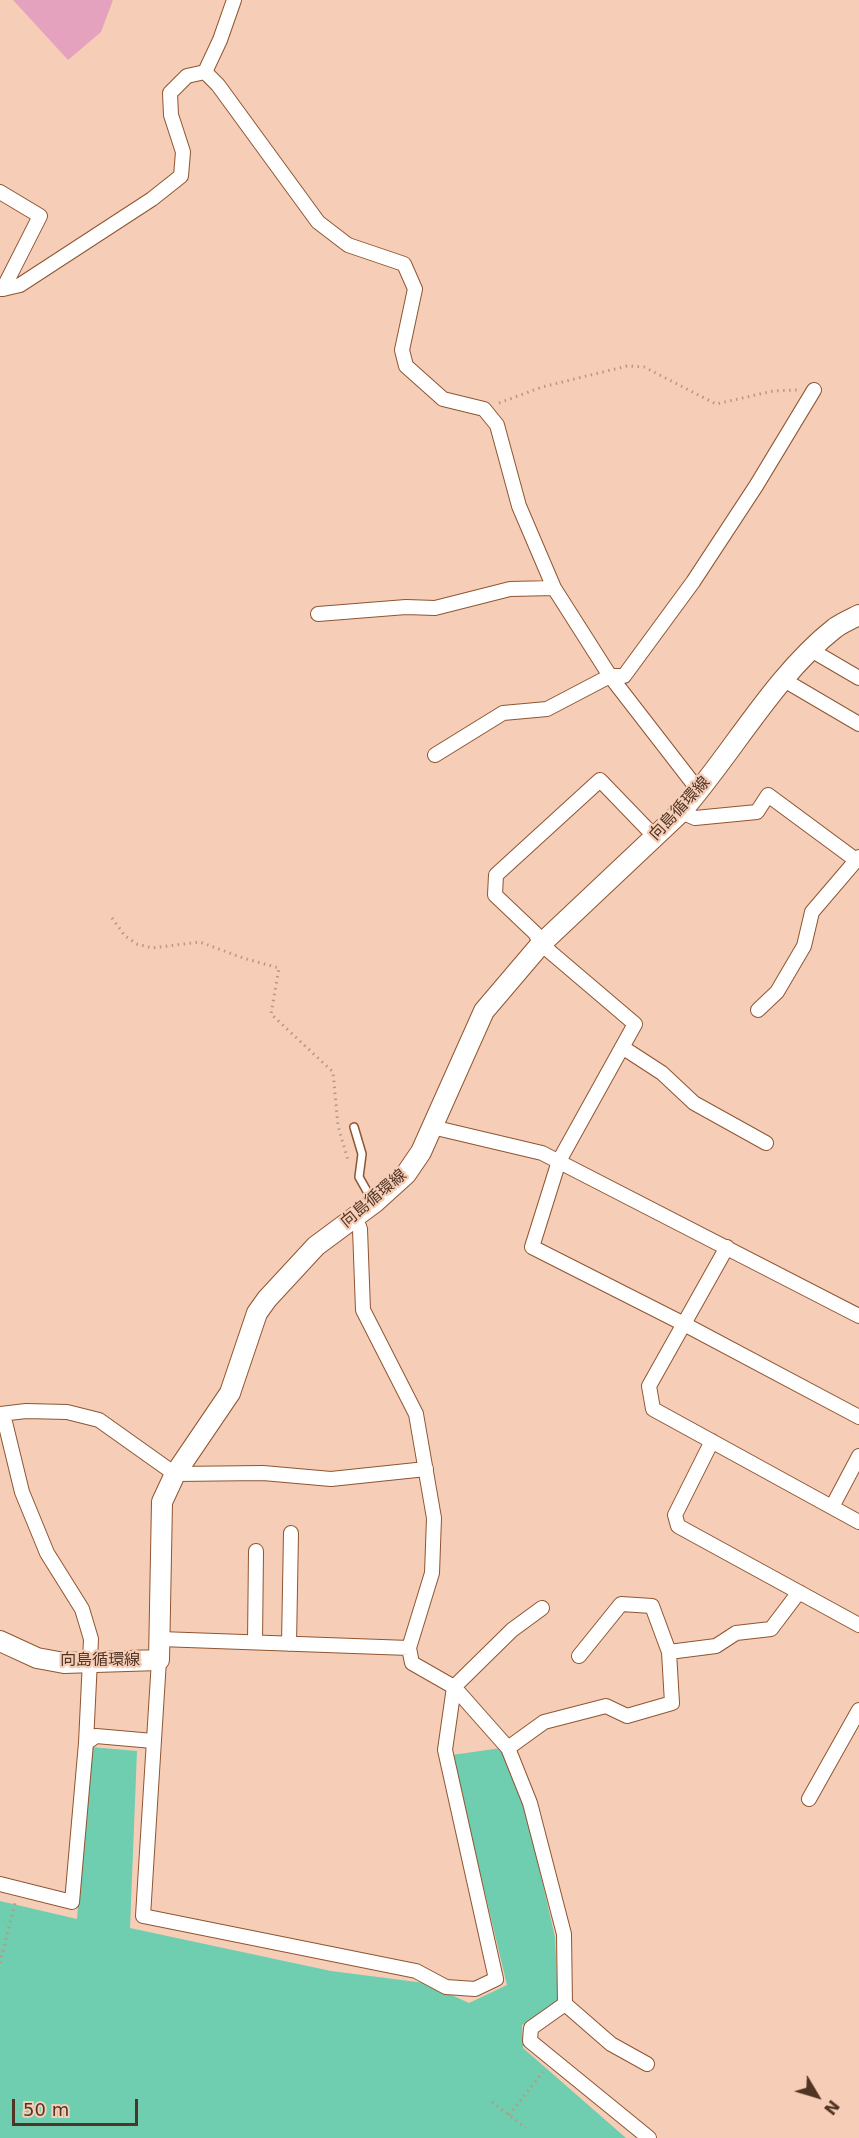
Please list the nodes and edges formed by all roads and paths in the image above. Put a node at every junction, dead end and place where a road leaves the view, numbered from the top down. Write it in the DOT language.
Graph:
graph roads {
  1 [pos="234,0"];
  2 [pos="205,72"];
  3 [pos="0,192"];
  4 [pos="2,289"];
  5 [pos="814,390"];
  6 [pos="483,409"];
  7 [pos="554,588"];
  8 [pos="318,614"];
  9 [pos="859,615"];
  10 [pos="811,650"];
  11 [pos="610,676"];
  12 [pos="859,678"];
  13 [pos="784,680"];
  14 [pos="859,724"];
  15 [pos="435,755"];
  16 [pos="699,791"];
  17 [pos="681,812"];
  18 [pos="655,837"];
  19 [pos="857,858"];
  20 [pos="112,918"];
  21 [pos="541,944"];
  22 [pos="758,1010"];
  23 [pos="622,1047"];
  24 [pos="354,1127"];
  25 [pos="432,1127"];
  26 [pos="766,1143"];
  27 [pos="559,1161"];
  28 [pos="351,1168"];
  29 [pos="374,1203"];
  30 [pos="355,1216"];
  31 [pos="727,1247"];
  32 [pos="859,1316"];
  33 [pos="684,1324"];
  34 [pos="2,1414"];
  35 [pos="859,1417"];
  36 [pos="712,1441"];
  37 [pos="859,1456"];
  38 [pos="426,1469"];
  39 [pos="175,1474"];
  40 [pos="832,1507"];
  41 [pos="859,1522"];
  42 [pos="291,1533"];
  43 [pos="256,1551"];
  44 [pos="799,1592"];
  45 [pos="542,1608"];
  46 [pos="859,1625"];
  47 [pos="160,1639"];
  48 [pos="0,1641"];
  49 [pos="255,1642"];
  50 [pos="289,1644"];
  51 [pos="409,1648"];
  52 [pos="669,1652"];
  53 [pos="579,1656"];
  54 [pos="159,1660"];
  55 [pos="91,1662"];
  56 [pos="454,1687"];
  57 [pos="859,1710"];
  58 [pos="853,1734"];
  59 [pos="153,1741"];
  60 [pos="87,1743"];
  61 [pos="508,1748"];
  62 [pos="809,1799"];
  63 [pos="0,1884"];
  64 [pos="16,1902"];
  65 [pos="0,1963"];
  66 [pos="566,2004"];
  67 [pos="553,2061"];
  68 [pos="647,2064"];
  69 [pos="492,2102"];
  70 [pos="508,2115"];
  71 [pos="526,2128"];
  72 [pos="649,2138"];
  1 -- 2 [label="street"];
  2 -- 4 [label="street"];
  2 -- 6 [label="street"];
  3 -- 4 [label="street"];
  5 -- 6 [label="path"];
  5 -- 11 [label="street"];
  6 -- 7 [label="street"];
  7 -- 8 [label="street"];
  7 -- 11 [label="street"];
  9 -- 10 [label="main road, 向島循環線"];
  10 -- 12 [label="street"];
  10 -- 13 [label="main road, 向島循環線"];
  11 -- 15 [label="street"];
  11 -- 16 [label="street"];
  13 -- 14 [label="street"];
  13 -- 16 [label="main road, 向島循環線"];
  16 -- 17 [label="main road, 向島循環線"];
  17 -- 18 [label="main road, 向島循環線"];
  17 -- 19 [label="street"];
  18 -- 21 [label="main road, 向島循環線"];
  18 -- 21 [label="street"];
  19 -- 22 [label="street"];
  20 -- 28 [label="path"];
  21 -- 23 [label="street"];
  21 -- 25 [label="main road, 向島循環線"];
  23 -- 26 [label="street"];
  23 -- 27 [label="street"];
  24 -- 29 [label="lane"];
  25 -- 27 [label="street"];
  25 -- 29 [label="main road, 向島循環線"];
  27 -- 31 [label="street"];
  27 -- 33 [label="street"];
  29 -- 30 [label="main road, 向島循環線"];
  30 -- 38 [label="street"];
  30 -- 39 [label="main road, 向島循環線"];
  31 -- 32 [label="street"];
  31 -- 33 [label="street"];
  33 -- 35 [label="street"];
  33 -- 36 [label="street"];
  34 -- 39 [label="street"];
  34 -- 55 [label="street"];
  36 -- 40 [label="street"];
  36 -- 44 [label="street"];
  37 -- 40 [label="street"];
  38 -- 39 [label="street"];
  38 -- 51 [label="street"];
  39 -- 47 [label="main road, 向島循環線"];
  40 -- 41 [label="street"];
  42 -- 50 [label="street"];
  43 -- 49 [label="street"];
  44 -- 46 [label="street"];
  44 -- 52 [label="street"];
  45 -- 56 [label="street"];
  47 -- 49 [label="street"];
  47 -- 54 [label="main road, 向島循環線"];
  48 -- 55 [label="main road, 向島循環線"];
  49 -- 50 [label="street"];
  50 -- 51 [label="street"];
  51 -- 56 [label="street"];
  52 -- 53 [label="street"];
  52 -- 61 [label="street"];
  54 -- 55 [label="main road, 向島循環線"];
  54 -- 59 [label="street"];
  55 -- 60 [label="street"];
  56 -- 59 [label="street"];
  56 -- 61 [label="street"];
  57 -- 58 [label="street"];
  58 -- 62 [label="street"];
  59 -- 60 [label="street"];
  60 -- 63 [label="street"];
  61 -- 66 [label="street"];
  64 -- 65 [label="path"];
  66 -- 67 [label="street"];
  66 -- 68 [label="street"];
  67 -- 70 [label="path"];
  67 -- 72 [label="street"];
  69 -- 70 [label="path"];
  70 -- 71 [label="path"];
}
